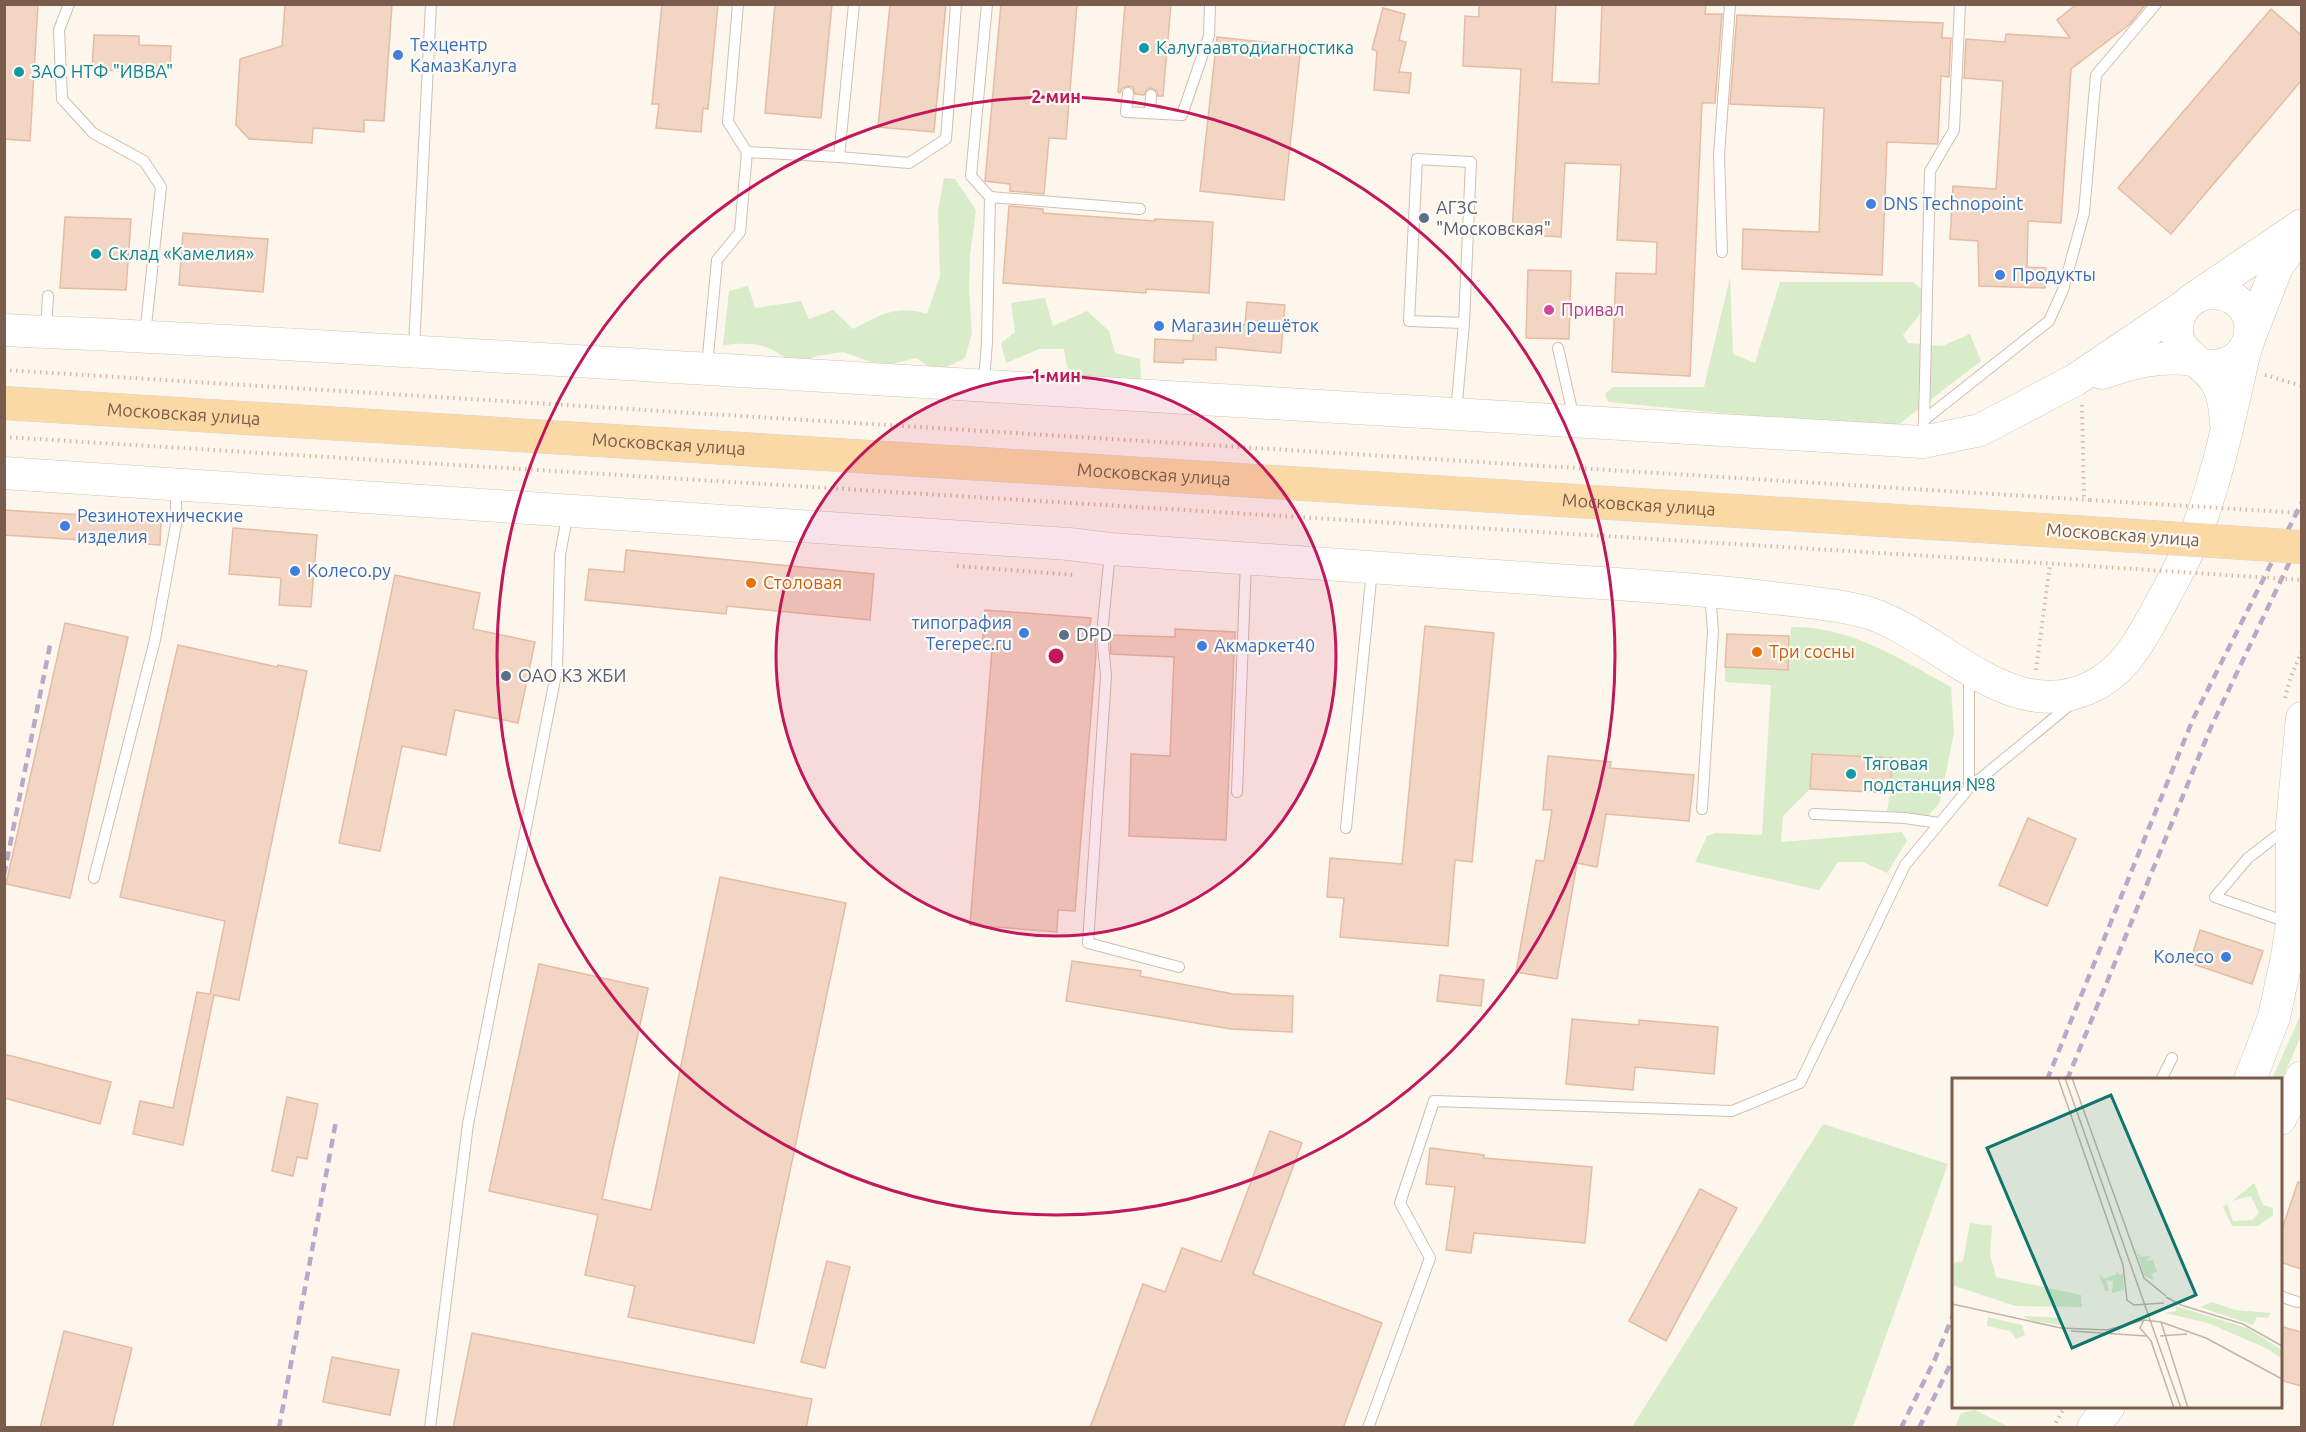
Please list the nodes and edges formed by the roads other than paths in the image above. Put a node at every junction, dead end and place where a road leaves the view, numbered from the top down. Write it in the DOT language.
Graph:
graph roads {
  1 [pos="69,4"];
  2 [pos="431,4"];
  3 [pos="738,4"];
  4 [pos="854,4"];
  5 [pos="956,4"];
  6 [pos="987,4"];
  7 [pos="1210,4"];
  8 [pos="1730,4"];
  9 [pos="1959,4"];
  10 [pos="2157,4"];
  11 [pos="1128,93"];
  12 [pos="1152,95"];
  13 [pos="1150,113"];
  14 [pos="747,152"];
  15 [pos="839,158"];
  16 [pos="990,197"];
  17 [pos="1140,209"];
  18 [pos="2301,225"];
  19 [pos="2301,231"];
  20 [pos="1722,252"];
  21 [pos="48,296"];
  22 [pos="2190,301"];
  23 [pos="1464,323"];
  24 [pos="4,330"];
  25 [pos="46,332"];
  26 [pos="145,336"];
  27 [pos="2248,341"];
  28 [pos="1558,348"];
  29 [pos="414,351"];
  30 [pos="2197,362"];
  31 [pos="707,369"];
  32 [pos="984,385"];
  33 [pos="2078,388"];
  34 [pos="4,403"];
  35 [pos="1456,416"];
  36 [pos="1575,422"];
  37 [pos="1923,431"];
  38 [pos="2228,433"];
  39 [pos="4,473"];
  40 [pos="176,485"];
  41 [pos="568,512"];
  42 [pos="2301,547"];
  43 [pos="1246,558"];
  44 [pos="1109,563"];
  45 [pos="1372,567"];
  46 [pos="1710,590"];
  47 [pos="1969,669"];
  48 [pos="2090,688"];
  49 [pos="2301,718"];
  50 [pos="2299,776"];
  51 [pos="1968,788"];
  52 [pos="1237,792"];
  53 [pos="1702,809"];
  54 [pos="1814,814"];
  55 [pos="1939,823"];
  56 [pos="2292,825"];
  57 [pos="1346,828"];
  58 [pos="93,878"];
  59 [pos="2292,924"];
  60 [pos="1179,967"];
  61 [pos="2297,969"];
  62 [pos="2274,1017"];
  63 [pos="2172,1058"];
  64 [pos="2301,1077"];
  65 [pos="2162,1078"];
  66 [pos="2251,1078"];
  67 [pos="2282,1115"];
  68 [pos="2282,1297"];
  69 [pos="2297,1302"];
  70 [pos="2090,1408"];
  71 [pos="2108,1408"];
  72 [pos="430,1428"];
  73 [pos="1368,1428"];
  74 [pos="2080,1428"];
  75 [pos="2092,1428"];
  1 -- 26 [label="lane"];
  2 -- 29 [label="lane"];
  3 -- 14 [label="lane"];
  4 -- 15 [label="lane"];
  5 -- 15 [label="lane"];
  6 -- 16 [label="lane"];
  7 -- 13 [label="lane"];
  8 -- 20 [label="lane"];
  9 -- 37 [label="lane"];
  10 -- 37 [label="lane"];
  11 -- 13 [label="lane"];
  12 -- 13 [label="lane"];
  14 -- 15 [label="lane"];
  14 -- 31 [label="lane"];
  16 -- 17 [label="lane"];
  16 -- 32 [label="lane"];
  18 -- 22 [label="main road"];
  19 -- 27 [label="main road"];
  21 -- 25 [label="lane"];
  22 -- 27 [label="main road"];
  22 -- 30 [label="main road"];
  22 -- 33 [label="main road"];
  23 -- 23 [label="lane"];
  23 -- 35 [label="lane"];
  24 -- 25 [label="main road"];
  25 -- 26 [label="main road"];
  26 -- 29 [label="main road"];
  27 -- 30 [label="main road"];
  27 -- 38 [label="main road"];
  28 -- 36 [label="lane"];
  29 -- 31 [label="main road"];
  30 -- 33 [label="main road"];
  30 -- 38 [label="main road"];
  31 -- 32 [label="main road"];
  32 -- 35 [label="main road"];
  33 -- 37 [label="main road"];
  34 -- 42 [label="main road, Московская улица, bridge"];
  35 -- 36 [label="main road"];
  36 -- 37 [label="main road"];
  38 -- 48 [label="main road"];
  39 -- 40 [label="main road"];
  40 -- 41 [label="main road"];
  40 -- 58 [label="lane"];
  41 -- 44 [label="main road"];
  41 -- 72 [label="lane"];
  43 -- 44 [label="main road"];
  43 -- 45 [label="main road"];
  43 -- 52 [label="lane"];
  44 -- 60 [label="lane"];
  45 -- 46 [label="main road"];
  45 -- 57 [label="lane"];
  46 -- 47 [label="main road"];
  46 -- 53 [label="lane"];
  47 -- 48 [label="main road"];
  47 -- 51 [label="lane"];
  48 -- 51 [label="lane"];
  49 -- 50 [label="main road"];
  50 -- 56 [label="main road"];
  51 -- 55 [label="lane"];
  54 -- 55 [label="lane"];
  55 -- 73 [label="lane"];
  56 -- 59 [label="main road"];
  56 -- 59 [label="lane"];
  59 -- 62 [label="main road"];
  61 -- 62 [label="lane"];
  62 -- 66 [label="main road"];
  63 -- 65 [label="lane"];
  64 -- 67 [label="main road"];
  68 -- 69 [label="lane"];
  70 -- 74 [label="main road"];
  71 -- 75 [label="main road"];
}
